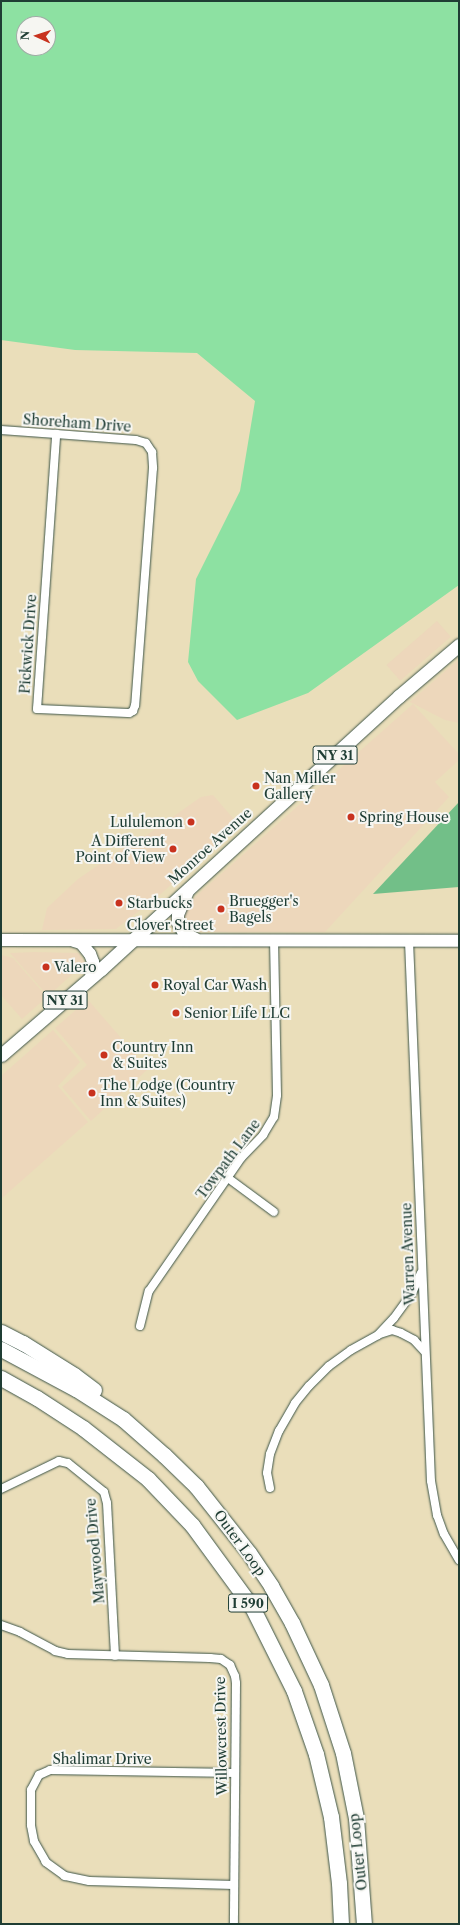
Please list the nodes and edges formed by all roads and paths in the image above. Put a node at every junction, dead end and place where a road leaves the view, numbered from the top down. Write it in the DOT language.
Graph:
graph roads {
  1 [pos="1,430"];
  2 [pos="56,434"];
  3 [pos="150,446"];
  4 [pos="459,645"];
  5 [pos="190,887"];
  6 [pos="1,940"];
  7 [pos="132,940"];
  8 [pos="199,940"];
  9 [pos="74,941"];
  10 [pos="274,941"];
  11 [pos="409,941"];
  12 [pos="459,941"];
  13 [pos="91,978"];
  14 [pos="1,1055"];
  15 [pos="228,1178"];
  16 [pos="274,1212"];
  17 [pos="422,1270"];
  18 [pos="140,1326"];
  19 [pos="1,1332"];
  20 [pos="378,1335"];
  21 [pos="1,1349"];
  22 [pos="425,1352"];
  23 [pos="1,1378"];
  24 [pos="1,1385"];
  25 [pos="37,1398"];
  26 [pos="123,1419"];
  27 [pos="270,1488"];
  28 [pos="1,1489"];
  29 [pos="459,1560"];
  30 [pos="1,1625"];
  31 [pos="115,1656"];
  32 [pos="235,1773"];
  33 [pos="234,1884"];
  34 [pos="234,1924"];
  35 [pos="341,1924"];
  36 [pos="364,1924"];
  1 -- 2 [label="street, Shoreham Drive"];
  2 -- 3 [label="street, Shoreham Drive"];
  2 -- 3 [label="street, Pickwick Drive"];
  4 -- 5 [label="main road, Monroe Avenue / NY 31"];
  5 -- 7 [label="main road, Monroe Avenue / NY 31"];
  5 -- 8 [label="main road"];
  6 -- 9 [label="main road, Clover Street"];
  7 -- 8 [label="main road, Clover Street"];
  7 -- 9 [label="main road, Clover Street"];
  7 -- 13 [label="main road, Monroe Avenue / NY 31"];
  8 -- 10 [label="main road, Clover Street"];
  9 -- 13 [label="main road"];
  10 -- 11 [label="main road, Clover Street"];
  10 -- 15 [label="street, Towpath Lane"];
  11 -- 12 [label="main road, Clover Street"];
  11 -- 17 [label="street, Warren Avenue"];
  13 -- 14 [label="main road, Monroe Avenue / NY 31"];
  15 -- 16 [label="street"];
  15 -- 18 [label="street, Towpath Lane"];
  17 -- 20 [label="street"];
  17 -- 22 [label="street, Warren Avenue"];
  19 -- 26 [label="highway"];
  20 -- 22 [label="street"];
  20 -- 27 [label="street"];
  21 -- 26 [label="highway, Outer Loop / I 590"];
  22 -- 29 [label="street, Warren Avenue"];
  23 -- 25 [label="highway, Outer Loop / I 590"];
  24 -- 25 [label="highway"];
  25 -- 35 [label="highway, Outer Loop / I 590"];
  26 -- 36 [label="highway, Outer Loop / I 590"];
  28 -- 31 [label="street, Maywood Drive"];
  30 -- 31 [label="street, Willowcrest Drive"];
  31 -- 32 [label="street, Willowcrest Drive"];
  32 -- 33 [label="street, Willowcrest Drive"];
  32 -- 33 [label="street, Shalimar Drive"];
  33 -- 34 [label="street, Willowcrest Drive"];
}
